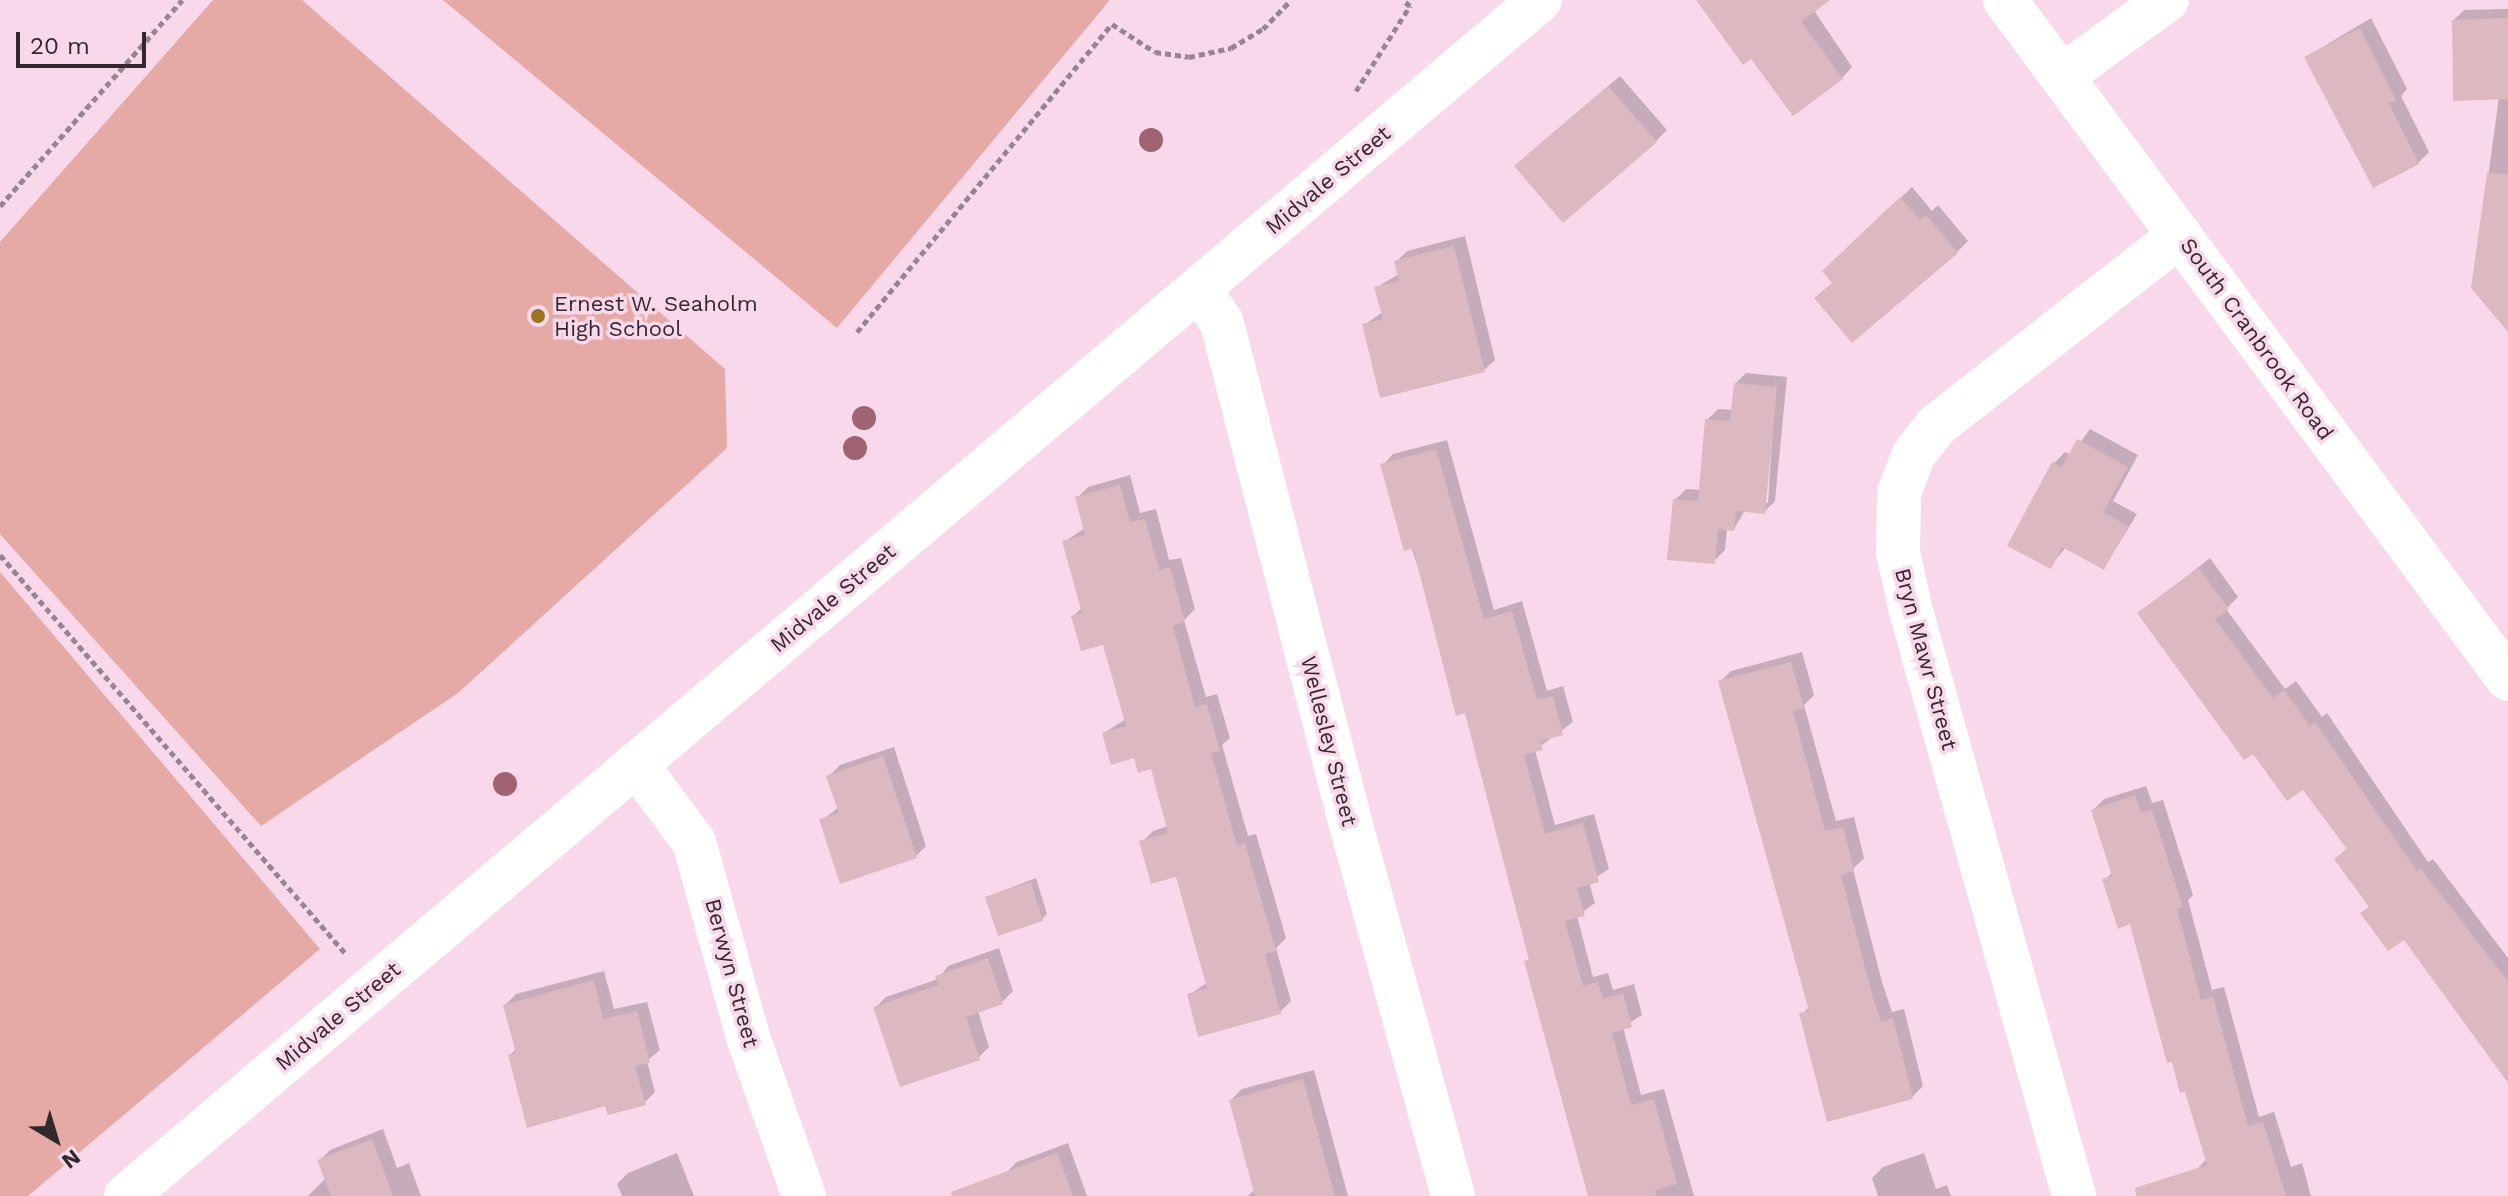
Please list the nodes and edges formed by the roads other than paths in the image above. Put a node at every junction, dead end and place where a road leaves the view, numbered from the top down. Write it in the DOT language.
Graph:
graph roads {
  1 [pos="2005,0"];
  2 [pos="2167,0"];
  3 [pos="1526,4"];
  4 [pos="2062,76"];
  5 [pos="2180,235"];
  6 [pos="1199,289"];
  7 [pos="2508,679"];
  8 [pos="636,764"];
  9 [pos="130,1195"];
  10 [pos="804,1196"];
  11 [pos="1453,1196"];
  12 [pos="2074,1196"];
  1 -- 4 [label="street, South Cranbrook Road"];
  2 -- 4 [label="street"];
  3 -- 6 [label="street, Midvale Street"];
  4 -- 5 [label="street, South Cranbrook Road"];
  5 -- 7 [label="street, South Cranbrook Road"];
  5 -- 12 [label="street, Bryn Mawr Street"];
  6 -- 8 [label="street, Midvale Street"];
  6 -- 11 [label="street, Wellesley Street"];
  8 -- 9 [label="street, Midvale Street"];
  8 -- 10 [label="street, Berwyn Street"];
}
